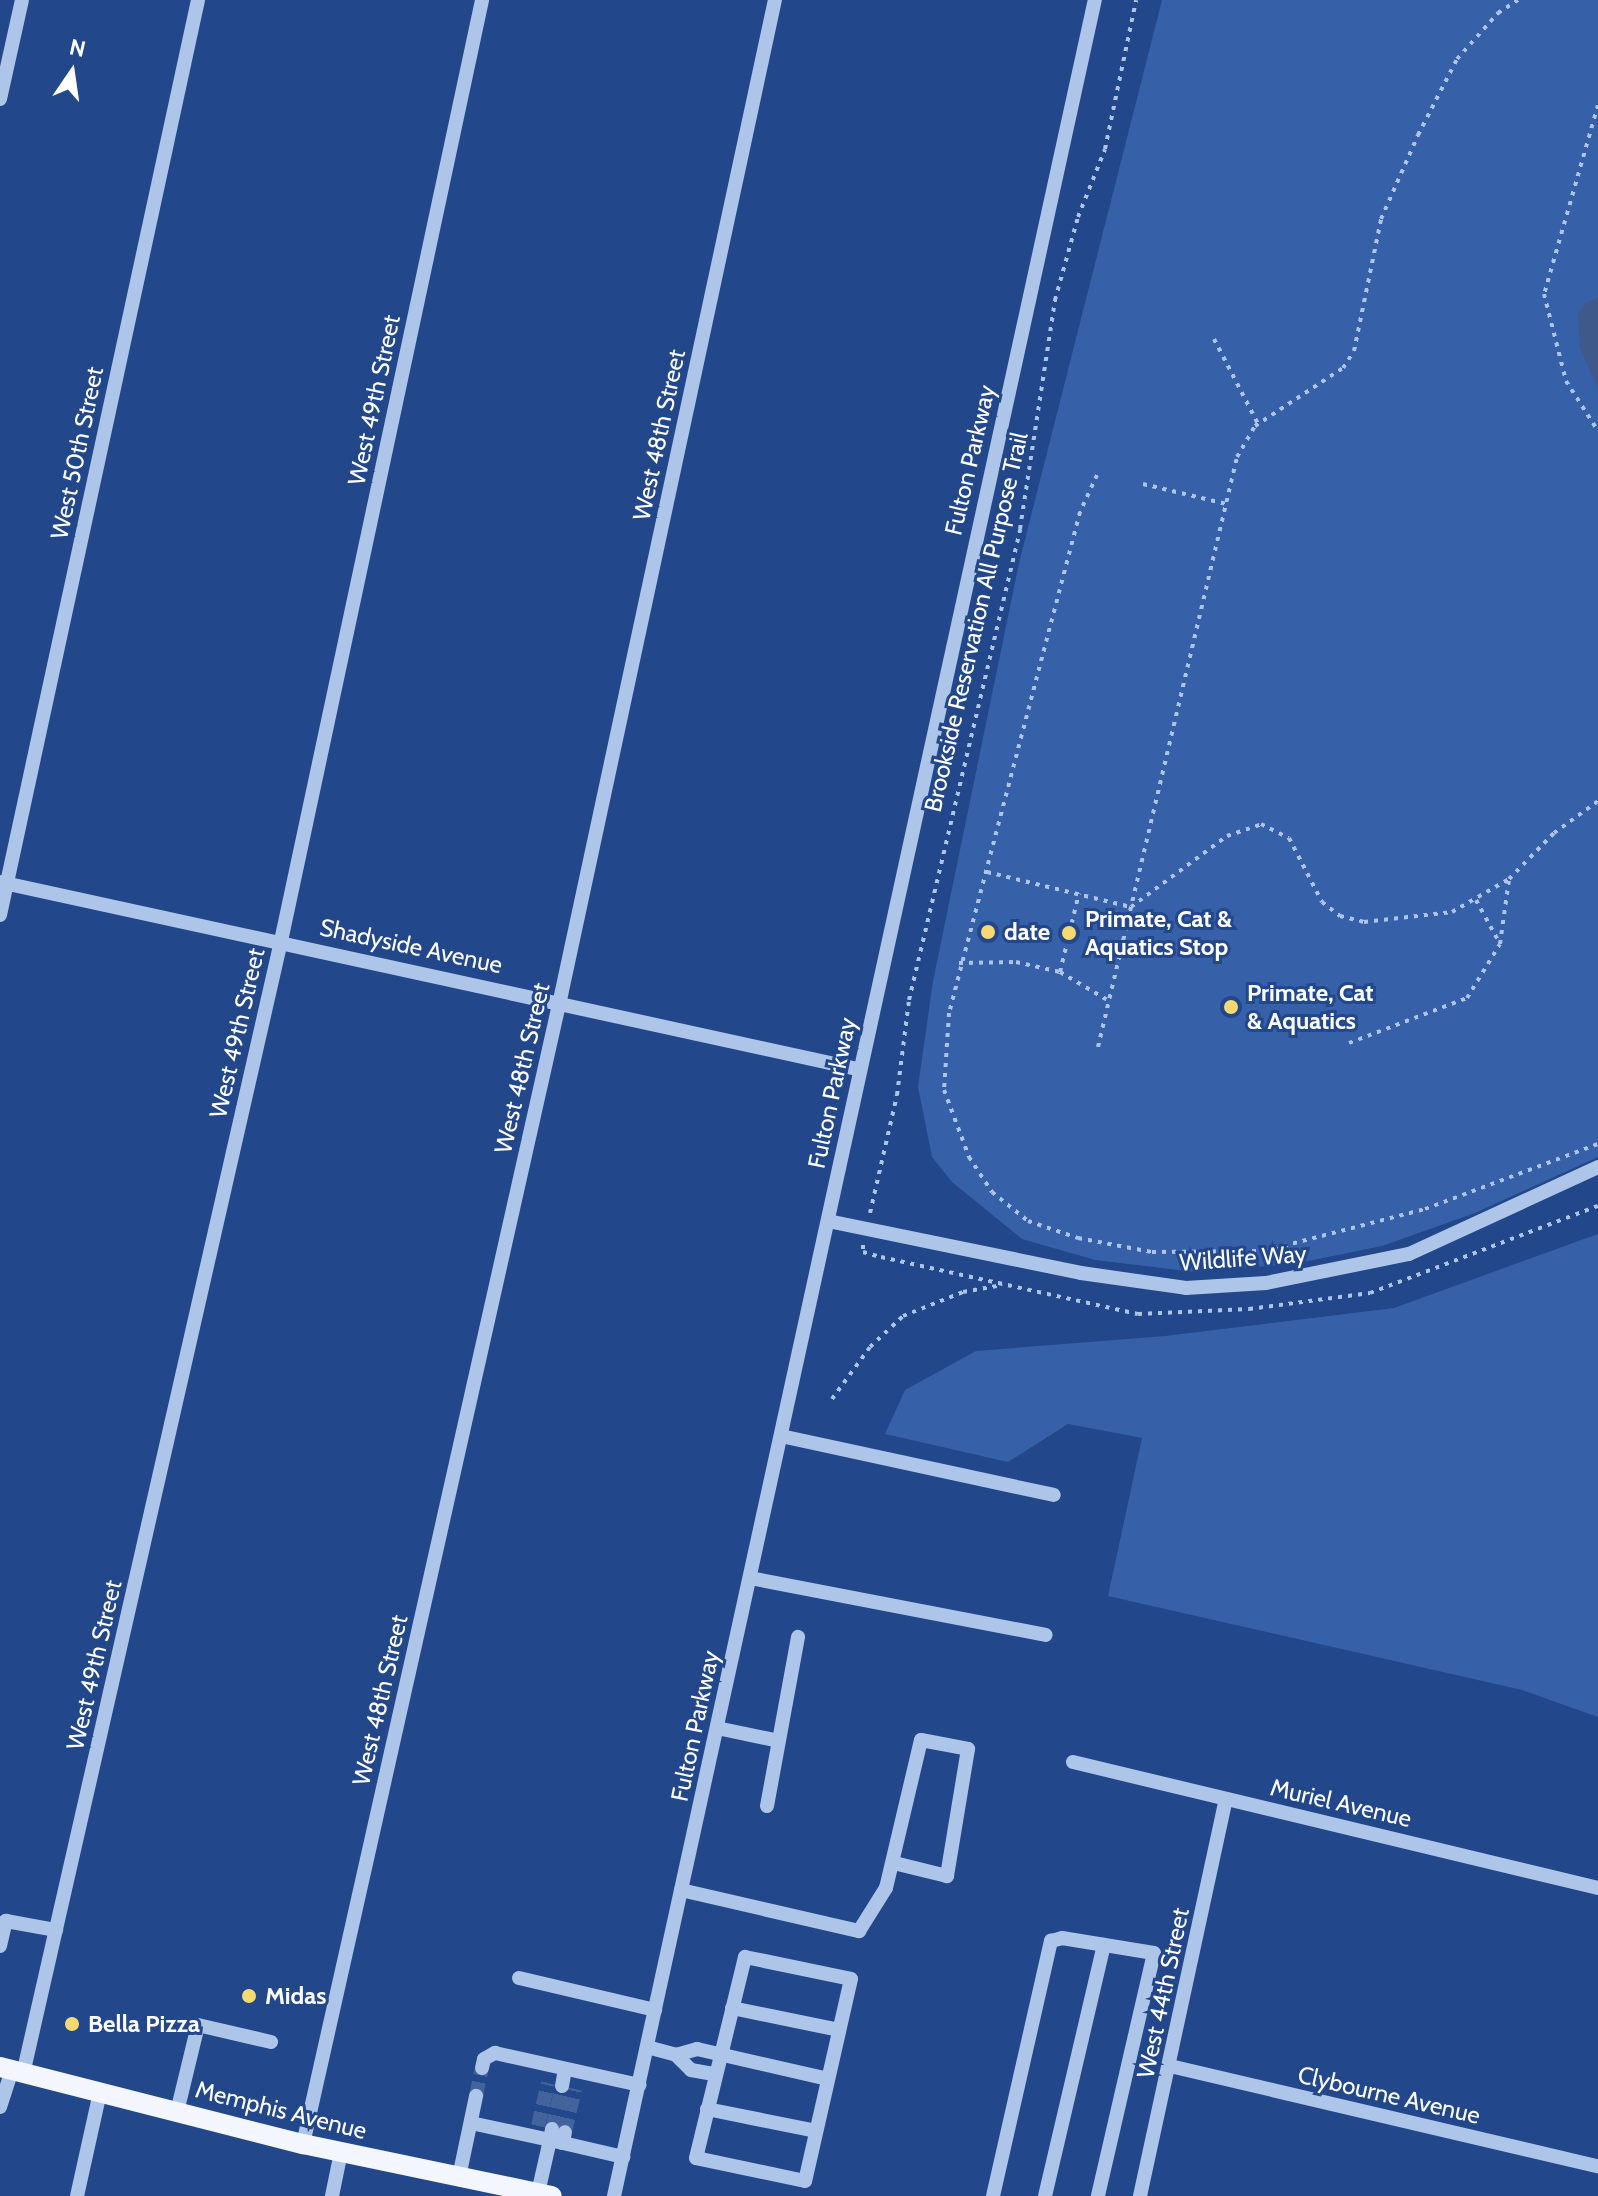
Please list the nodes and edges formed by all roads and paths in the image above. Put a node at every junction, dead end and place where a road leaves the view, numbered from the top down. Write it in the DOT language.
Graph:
graph roads {
  1 [pos="22,0"];
  2 [pos="198,0"];
  3 [pos="482,0"];
  4 [pos="775,0"];
  5 [pos="1095,0"];
  6 [pos="1136,0"];
  7 [pos="1518,0"];
  8 [pos="0,99"];
  9 [pos="1598,105"];
  10 [pos="1598,121"];
  11 [pos="1589,127"];
  12 [pos="1214,339"];
  13 [pos="1258,424"];
  14 [pos="1598,431"];
  15 [pos="1097,475"];
  16 [pos="1143,484"];
  17 [pos="1227,504"];
  18 [pos="1598,801"];
  19 [pos="986,871"];
  20 [pos="1509,879"];
  21 [pos="3,882"];
  22 [pos="1079,893"];
  23 [pos="1476,899"];
  24 [pos="1131,907"];
  25 [pos="0,915"];
  26 [pos="281,941"];
  27 [pos="1500,944"];
  28 [pos="959,963"];
  29 [pos="1060,972"];
  30 [pos="560,1000"];
  31 [pos="1109,1001"];
  32 [pos="1349,1043"];
  33 [pos="1098,1047"];
  34 [pos="858,1069"];
  35 [pos="1598,1144"];
  36 [pos="1598,1167"];
  37 [pos="871,1209"];
  38 [pos="828,1221"];
  39 [pos="1004,1285"];
  40 [pos="832,1399"];
  41 [pos="781,1436"];
  42 [pos="1054,1495"];
  43 [pos="750,1578"];
  44 [pos="1046,1635"];
  45 [pos="798,1637"];
  46 [pos="717,1728"];
  47 [pos="779,1741"];
  48 [pos="1073,1762"];
  49 [pos="1226,1799"];
  50 [pos="767,1806"];
  51 [pos="894,1863"];
  52 [pos="1598,1888"];
  53 [pos="681,1890"];
  54 [pos="56,1930"];
  55 [pos="1104,1945"];
  56 [pos="0,1946"];
  57 [pos="519,1978"];
  58 [pos="732,2008"];
  59 [pos="655,2010"];
  60 [pos="839,2030"];
  61 [pos="271,2042"];
  62 [pos="647,2047"];
  63 [pos="720,2054"];
  64 [pos="676,2055"];
  65 [pos="1170,2066"];
  66 [pos="482,2068"];
  67 [pos="566,2069"];
  68 [pos="12,2071"];
  69 [pos="714,2074"];
  70 [pos="828,2079"];
  71 [pos="639,2085"];
  72 [pos="100,2092"];
  73 [pos="476,2096"];
  74 [pos="0,2107"];
  75 [pos="707,2109"];
  76 [pos="177,2112"];
  77 [pos="471,2123"];
  78 [pos="816,2131"];
  79 [pos="551,2135"];
  80 [pos="303,2144"];
  81 [pos="341,2152"];
  82 [pos="623,2157"];
  83 [pos="1598,2166"];
  84 [pos="459,2177"];
  85 [pos="545,2194"];
  86 [pos="77,2196"];
  87 [pos="332,2196"];
  88 [pos="614,2196"];
  89 [pos="993,2196"];
  90 [pos="1045,2196"];
  91 [pos="1098,2196"];
  92 [pos="1140,2196"];
  1 -- 8 [label="street"];
  2 -- 21 [label="street, West 50th Street"];
  3 -- 26 [label="street, West 49th Street"];
  4 -- 30 [label="street, West 48th Street"];
  5 -- 34 [label="street, Fulton Parkway"];
  6 -- 37 [label="path, Brookside Reservation All Purpose Trail"];
  7 -- 13 [label="path"];
  9 -- 11 [label="path"];
  10 -- 11 [label="path"];
  11 -- 14 [label="path"];
  12 -- 13 [label="path"];
  13 -- 17 [label="path"];
  15 -- 19 [label="path"];
  16 -- 17 [label="path"];
  17 -- 24 [label="path"];
  18 -- 20 [label="path"];
  19 -- 22 [label="path"];
  19 -- 28 [label="path"];
  20 -- 23 [label="path"];
  20 -- 27 [label="path"];
  21 -- 25 [label="street, West 50th Street"];
  21 -- 26 [label="street, Shadyside Avenue"];
  22 -- 24 [label="path"];
  22 -- 29 [label="path"];
  23 -- 24 [label="path"];
  23 -- 27 [label="path"];
  24 -- 31 [label="path"];
  26 -- 30 [label="street, Shadyside Avenue"];
  26 -- 54 [label="street, West 49th Street"];
  27 -- 32 [label="path"];
  28 -- 29 [label="path"];
  28 -- 35 [label="path"];
  29 -- 31 [label="path"];
  30 -- 34 [label="street, Shadyside Avenue"];
  30 -- 80 [label="street, West 48th Street"];
  31 -- 33 [label="path"];
  34 -- 38 [label="street, Fulton Parkway"];
  36 -- 38 [label="street, Wildlife Way"];
  38 -- 41 [label="street, Fulton Parkway"];
  39 -- 40 [label="path"];
  41 -- 42 [label="street"];
  41 -- 43 [label="street, Fulton Parkway"];
  43 -- 44 [label="street"];
  43 -- 46 [label="street, Fulton Parkway"];
  45 -- 47 [label="street"];
  46 -- 47 [label="street"];
  46 -- 53 [label="street, Fulton Parkway"];
  47 -- 50 [label="street"];
  48 -- 49 [label="street, Muriel Avenue"];
  49 -- 52 [label="street, Muriel Avenue"];
  49 -- 65 [label="street, West 44th Street"];
  51 -- 51 [label="street"];
  51 -- 53 [label="street"];
  53 -- 59 [label="street, Fulton Parkway"];
  54 -- 56 [label="street"];
  54 -- 68 [label="street, West 49th Street"];
  55 -- 89 [label="street"];
  55 -- 90 [label="street"];
  55 -- 91 [label="street"];
  57 -- 59 [label="street"];
  58 -- 60 [label="street"];
  58 -- 60 [label="street"];
  58 -- 63 [label="street"];
  59 -- 62 [label="street, Fulton Parkway"];
  60 -- 70 [label="street"];
  61 -- 76 [label="street"];
  62 -- 64 [label="street"];
  62 -- 71 [label="street, Fulton Parkway"];
  63 -- 64 [label="street"];
  63 -- 69 [label="street"];
  63 -- 70 [label="street"];
  64 -- 69 [label="street"];
  65 -- 83 [label="street, Clybourne Avenue"];
  65 -- 92 [label="street, West 44th Street"];
  66 -- 67 [label="street"];
  67 -- 67 [label="street"];
  67 -- 71 [label="street"];
  68 -- 72 [label="main road, Memphis Avenue"];
  68 -- 74 [label="street, West 49th Street"];
  69 -- 75 [label="street"];
  70 -- 78 [label="street"];
  71 -- 82 [label="street, Fulton Parkway"];
  72 -- 76 [label="main road, Memphis Avenue"];
  72 -- 86 [label="street"];
  73 -- 77 [label="street"];
  75 -- 78 [label="street"];
  75 -- 78 [label="street"];
  76 -- 80 [label="main road, Memphis Avenue"];
  77 -- 79 [label="street"];
  77 -- 84 [label="street"];
  79 -- 82 [label="street"];
  79 -- 85 [label="street"];
  80 -- 81 [label="main road, Memphis Avenue"];
  81 -- 84 [label="main road, Memphis Avenue"];
  81 -- 87 [label="street"];
  82 -- 88 [label="street, Fulton Parkway"];
  84 -- 85 [label="main road, Memphis Avenue"];
}
